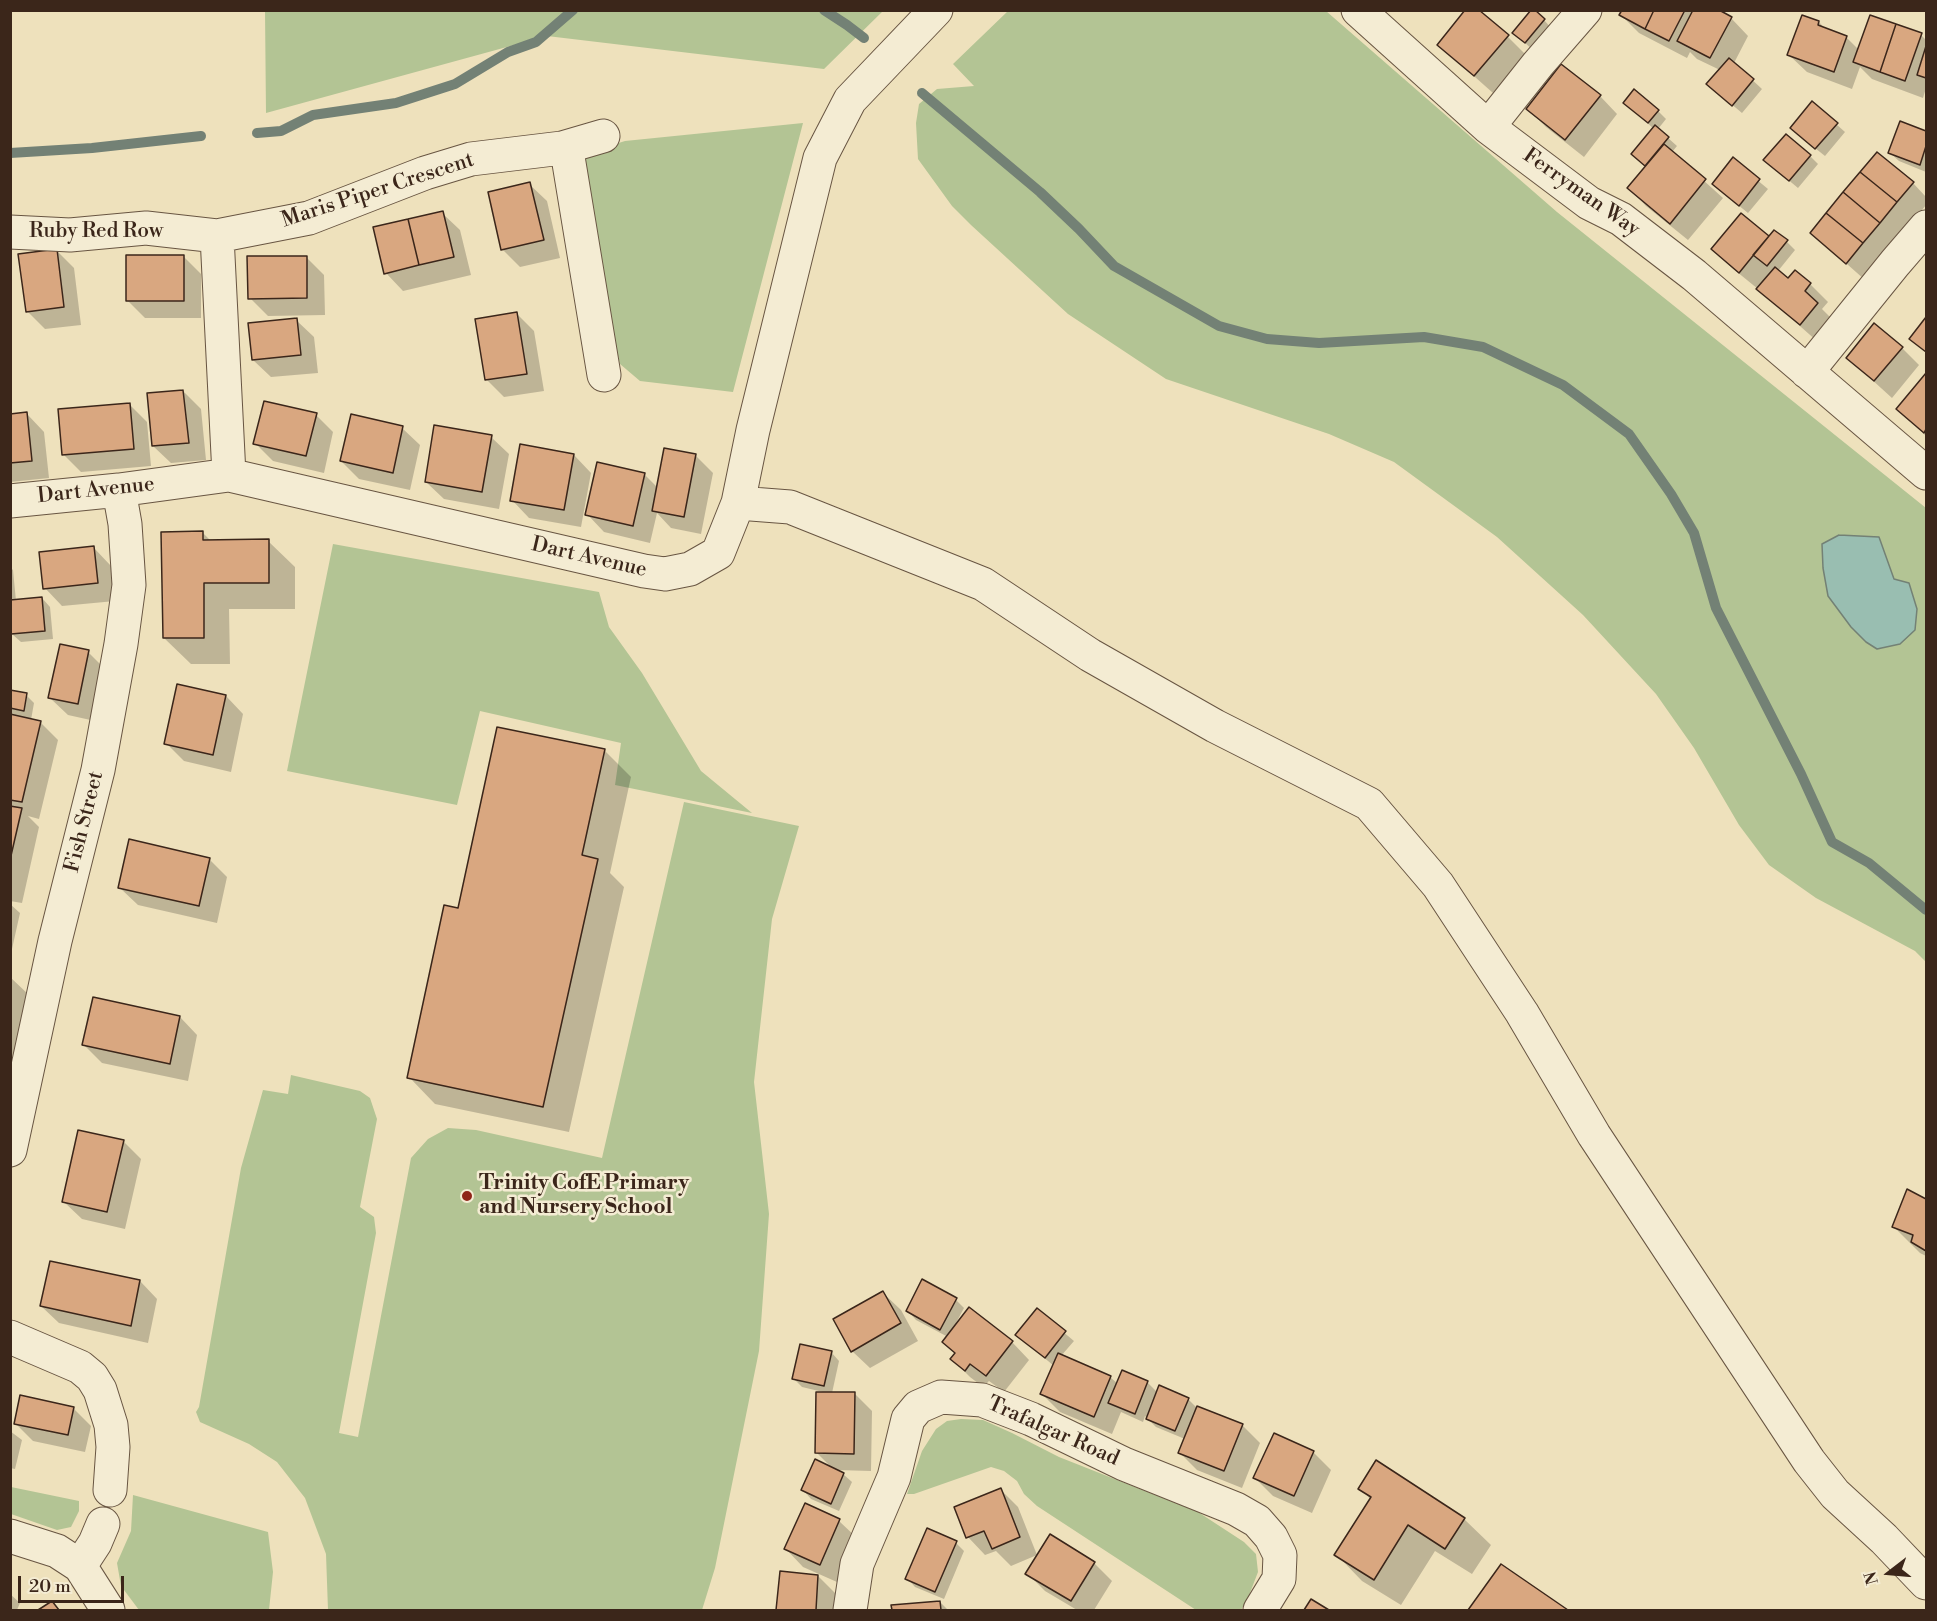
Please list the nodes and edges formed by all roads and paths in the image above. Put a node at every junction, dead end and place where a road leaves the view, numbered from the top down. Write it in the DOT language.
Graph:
graph roads {
  1 [pos="936,10"];
  2 [pos="1358,10"];
  3 [pos="1586,10"];
  4 [pos="1488,127"];
  5 [pos="603,136"];
  6 [pos="562,148"];
  7 [pos="1926,227"];
  8 [pos="10,232"];
  9 [pos="218,236"];
  10 [pos="1807,372"];
  11 [pos="604,375"];
  12 [pos="1926,473"];
  13 [pos="230,475"];
  14 [pos="119,490"];
  15 [pos="10,501"];
  16 [pos="738,503"];
  17 [pos="10,1150"];
  18 [pos="10,1337"];
  19 [pos="110,1490"];
  20 [pos="103,1524"];
  21 [pos="10,1536"];
  22 [pos="80,1566"];
  23 [pos="1926,1583"];
  24 [pos="108,1611"];
  25 [pos="850,1611"];
  26 [pos="1260,1611"];
  1 -- 16 [label="street, Dart Avenue"];
  2 -- 4 [label="street, Ferryman Way"];
  3 -- 4 [label="street"];
  4 -- 10 [label="street, Ferryman Way"];
  5 -- 6 [label="street, Maris Piper Crescent"];
  6 -- 9 [label="street, Maris Piper Crescent"];
  6 -- 11 [label="street"];
  7 -- 10 [label="street"];
  8 -- 9 [label="street, Ruby Red Row"];
  9 -- 13 [label="street"];
  10 -- 12 [label="street, Ferryman Way"];
  13 -- 14 [label="street, Dart Avenue"];
  13 -- 16 [label="street, Dart Avenue"];
  14 -- 15 [label="street, Dart Avenue"];
  14 -- 17 [label="street, Fish Street"];
  16 -- 23 [label="street"];
  18 -- 19 [label="street"];
  20 -- 22 [label="street"];
  21 -- 22 [label="street"];
  22 -- 24 [label="street"];
  25 -- 26 [label="street, Trafalgar Road"];
}
